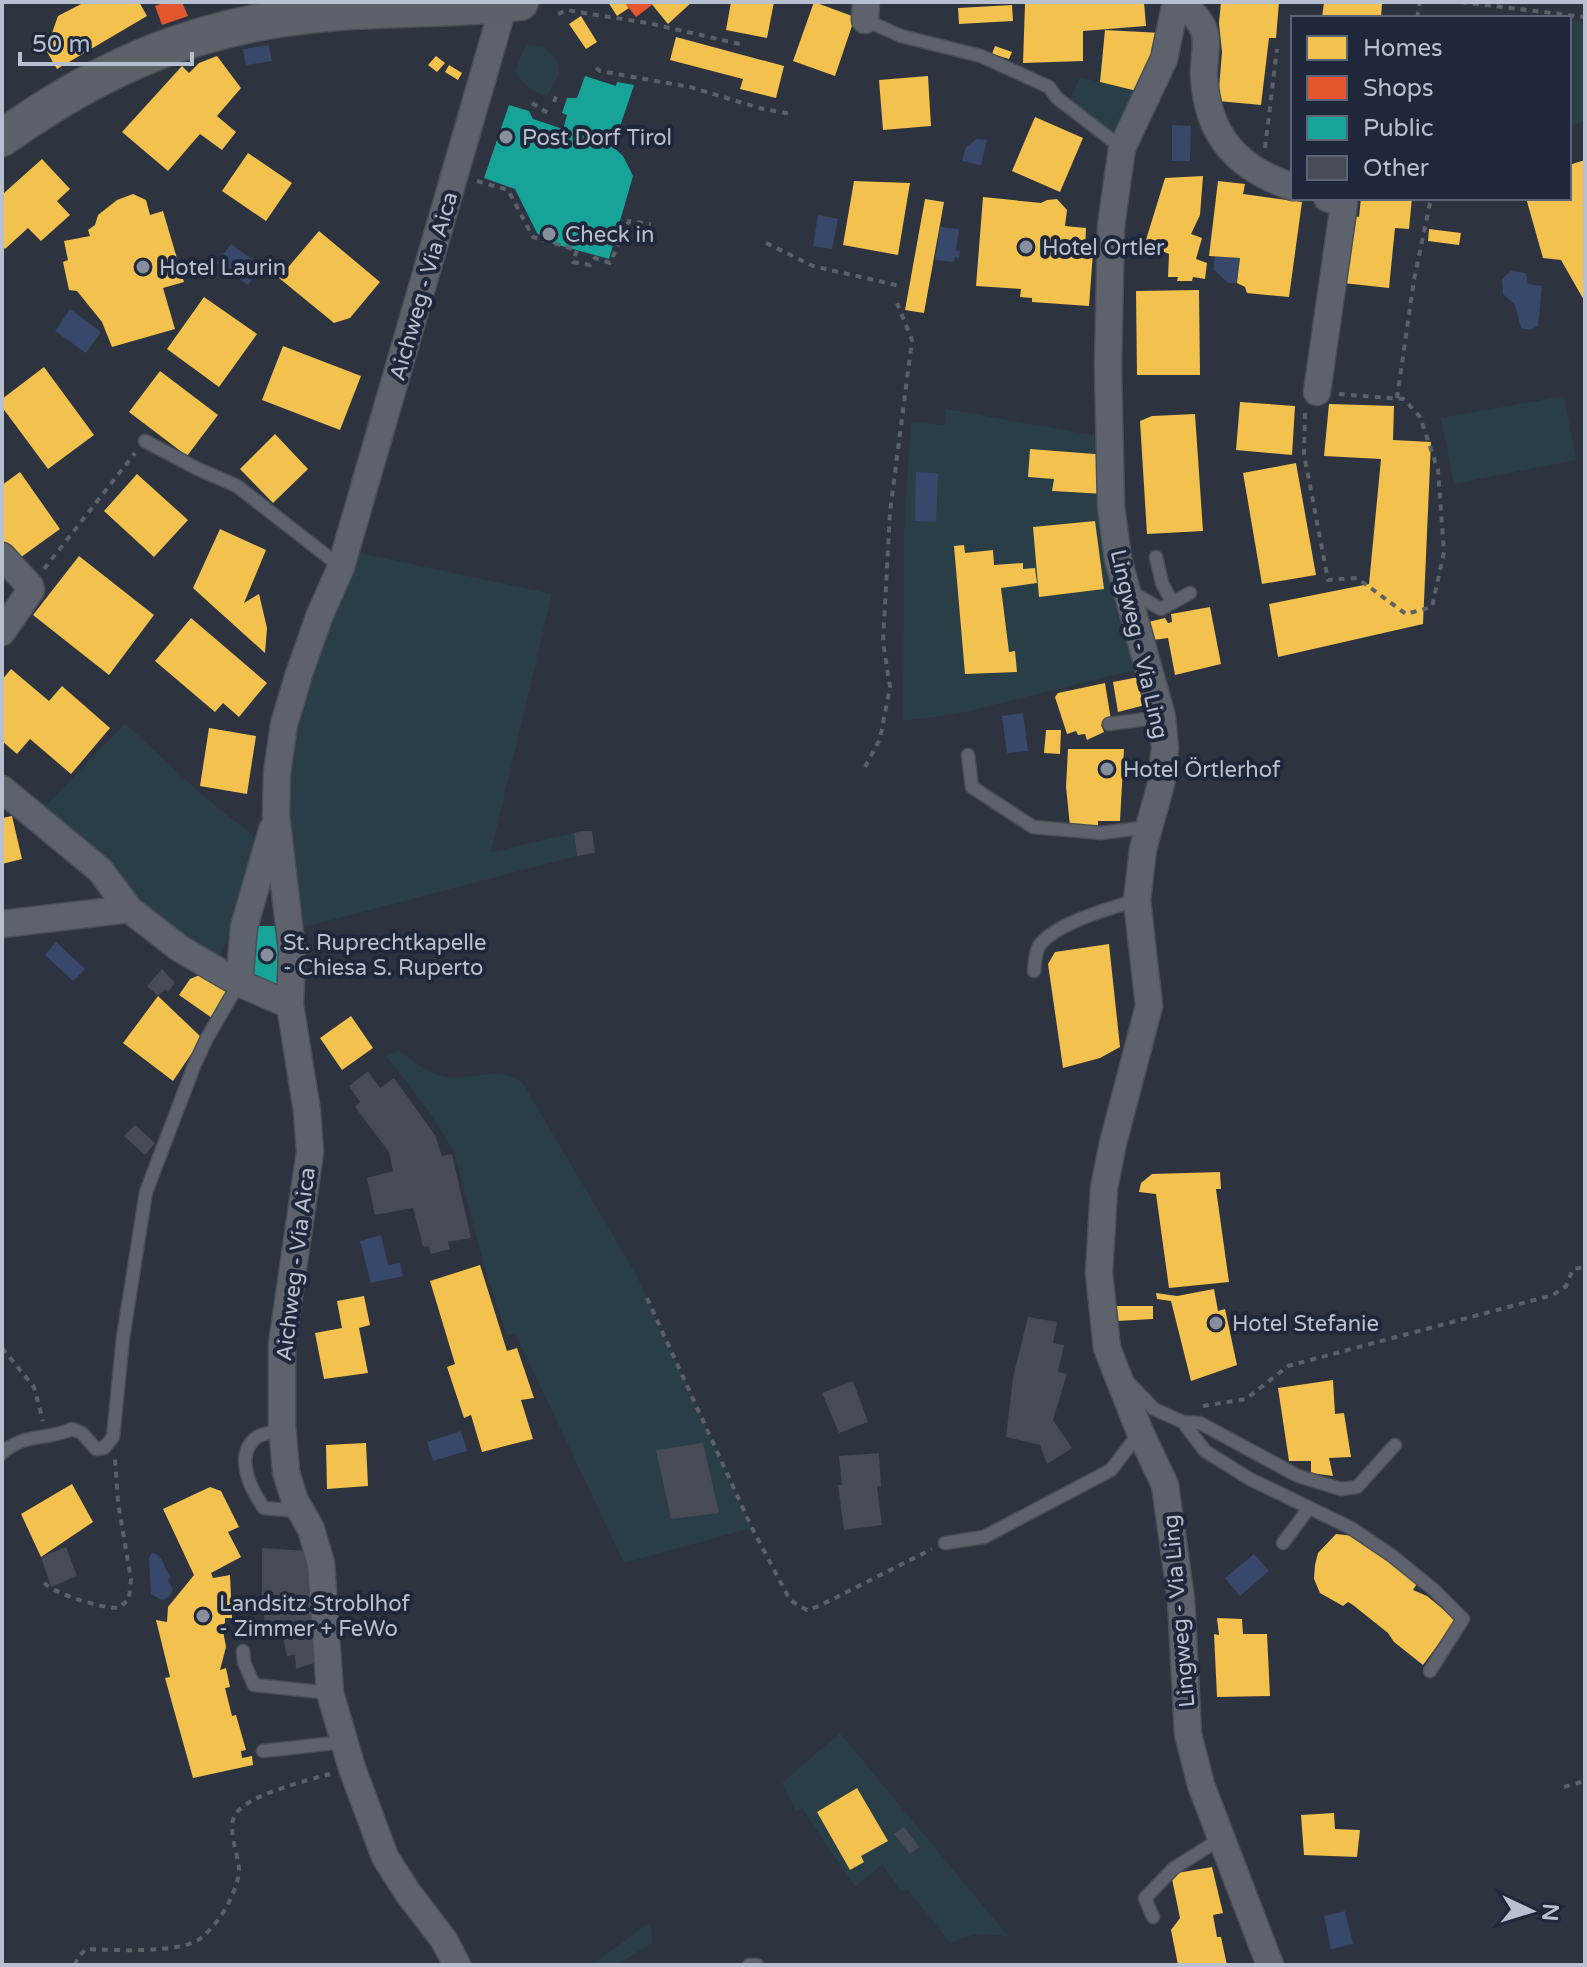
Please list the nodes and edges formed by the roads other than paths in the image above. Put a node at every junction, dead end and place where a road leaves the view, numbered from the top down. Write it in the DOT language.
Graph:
graph roads {
  1 [pos="512,3"];
  2 [pos="1176,3"];
  3 [pos="866,11"];
  4 [pos="2,138"];
  5 [pos="1122,148"];
  6 [pos="1291,186"];
  7 [pos="1333,200"];
  8 [pos="1317,400"];
  9 [pos="145,441"];
  10 [pos="2,556"];
  11 [pos="1156,557"];
  12 [pos="341,567"];
  13 [pos="1127,589"];
  14 [pos="1190,593"];
  15 [pos="1172,602"];
  16 [pos="2,632"];
  17 [pos="1162,717"];
  18 [pos="1109,724"];
  19 [pos="968,755"];
  20 [pos="2,789"];
  21 [pos="276,815"];
  22 [pos="1149,827"];
  23 [pos="1137,900"];
  24 [pos="129,909"];
  25 [pos="2,924"];
  26 [pos="1034,971"];
  27 [pos="239,983"];
  28 [pos="290,1005"];
  29 [pos="1115,1369"];
  30 [pos="1183,1422"];
  31 [pos="282,1430"];
  32 [pos="1140,1432"];
  33 [pos="1395,1445"];
  34 [pos="2,1453"];
  35 [pos="1309,1508"];
  36 [pos="302,1512"];
  37 [pos="945,1543"];
  38 [pos="1283,1543"];
  39 [pos="243,1651"];
  40 [pos="1430,1671"];
  41 [pos="330,1693"];
  42 [pos="344,1742"];
  43 [pos="263,1751"];
  44 [pos="1222,1838"];
  45 [pos="1153,1917"];
  46 [pos="457,1965"];
  47 [pos="749,1965"];
  48 [pos="757,1965"];
  49 [pos="1270,1965"];
  1 -- 4 [label="street"];
  1 -- 12 [label="street, Aichweg - Via Aica"];
  2 -- 5 [label="street, Lingweg - Via Ling"];
  2 -- 6 [label="street, Lingweg - Via Ling"];
  3 -- 5 [label="lane"];
  5 -- 13 [label="street, Lingweg - Via Ling"];
  7 -- 8 [label="street"];
  9 -- 12 [label="lane"];
  10 -- 16 [label="street"];
  11 -- 15 [label="lane"];
  12 -- 21 [label="street, Aichweg - Via Aica"];
  13 -- 15 [label="lane"];
  13 -- 17 [label="street, Lingweg - Via Ling"];
  14 -- 15 [label="lane"];
  17 -- 18 [label="lane"];
  17 -- 22 [label="street, Lingweg - Via Ling"];
  19 -- 22 [label="lane"];
  20 -- 24 [label="street"];
  21 -- 27 [label="street, Aichweg - Via Aica"];
  21 -- 28 [label="street, Aichweg - Via Aica"];
  22 -- 23 [label="street, Lingweg - Via Ling"];
  23 -- 26 [label="lane"];
  23 -- 29 [label="street, Lingweg - Via Ling"];
  24 -- 25 [label="street"];
  24 -- 27 [label="street"];
  27 -- 28 [label="street"];
  27 -- 34 [label="lane, Aichweg - Via Aica"];
  28 -- 31 [label="street, Aichweg - Via Aica"];
  29 -- 30 [label="lane, Lingweg - Via Ling"];
  29 -- 32 [label="street, Lingweg - Via Ling"];
  30 -- 33 [label="lane, Lingweg - Via Ling"];
  30 -- 35 [label="lane, Lingweg - Via Ling"];
  31 -- 36 [label="street, Aichweg - Via Aica"];
  31 -- 36 [label="lane"];
  32 -- 37 [label="lane"];
  32 -- 44 [label="street, Lingweg - Via Ling"];
  35 -- 38 [label="lane"];
  35 -- 40 [label="lane, Lingweg - Via Ling"];
  36 -- 41 [label="street, Aichweg - Via Aica"];
  39 -- 41 [label="lane"];
  41 -- 42 [label="street, Aichweg - Via Aica"];
  42 -- 43 [label="lane"];
  42 -- 46 [label="street, Aichweg - Via Aica"];
  44 -- 45 [label="lane"];
  44 -- 49 [label="street"];
  47 -- 48 [label="lane"];
}
